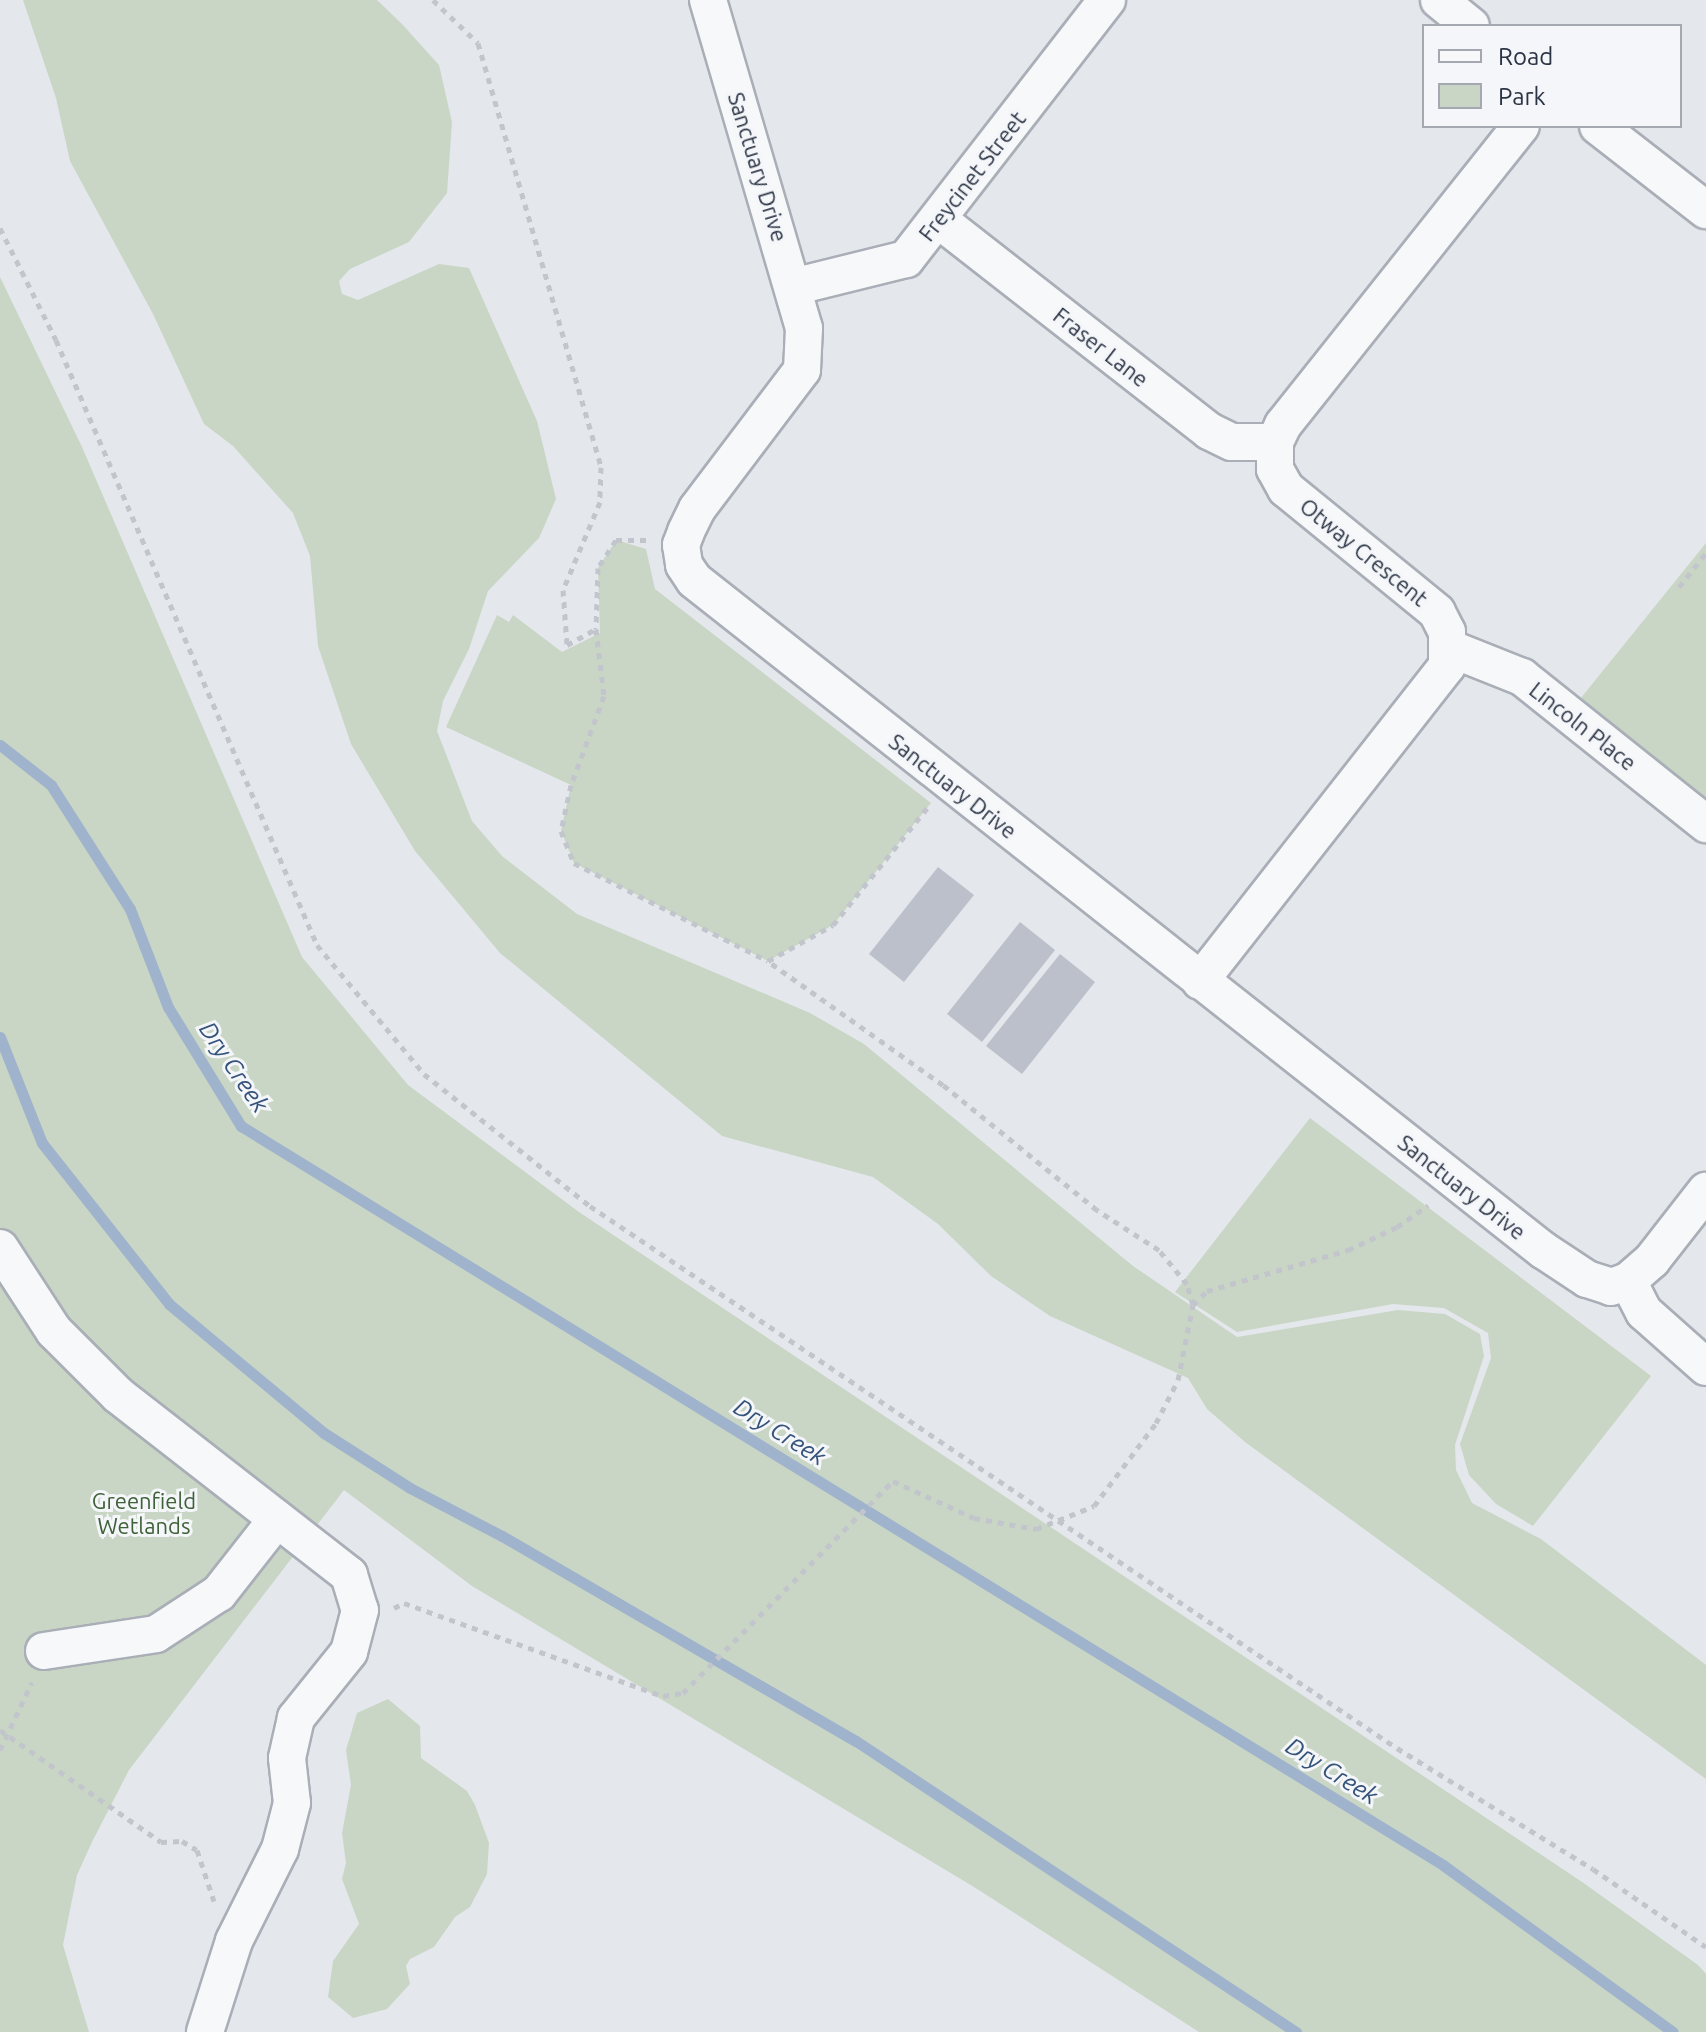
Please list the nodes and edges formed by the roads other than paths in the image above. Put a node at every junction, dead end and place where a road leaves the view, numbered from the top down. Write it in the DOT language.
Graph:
graph roads {
  1 [pos="708,0"];
  2 [pos="1107,0"];
  3 [pos="1439,0"];
  4 [pos="1469,24"];
  5 [pos="1519,128"];
  6 [pos="1601,128"];
  7 [pos="1706,210"];
  8 [pos="939,220"];
  9 [pos="793,287"];
  10 [pos="1275,442"];
  11 [pos="1449,648"];
  12 [pos="1706,824"];
  13 [pos="1200,981"];
  14 [pos="1706,1191"];
  15 [pos="0,1248"];
  16 [pos="1628,1281"];
  17 [pos="1706,1367"];
  18 [pos="277,1519"];
  19 [pos="44,1651"];
  20 [pos="205,2032"];
  1 -- 9 [label="street, Sanctuary Drive"];
  2 -- 8 [label="street, Freycinet Street"];
  3 -- 4 [label="street"];
  5 -- 10 [label="street"];
  6 -- 7 [label="street"];
  8 -- 9 [label="street, Freycinet Street"];
  8 -- 10 [label="street, Fraser Lane"];
  9 -- 13 [label="street, Sanctuary Drive"];
  10 -- 11 [label="street, Otway Crescent"];
  11 -- 12 [label="street, Lincoln Place"];
  11 -- 13 [label="street"];
  13 -- 16 [label="street, Sanctuary Drive"];
  14 -- 16 [label="street"];
  15 -- 18 [label="street"];
  16 -- 17 [label="street"];
  18 -- 19 [label="street"];
  18 -- 20 [label="street"];
}
